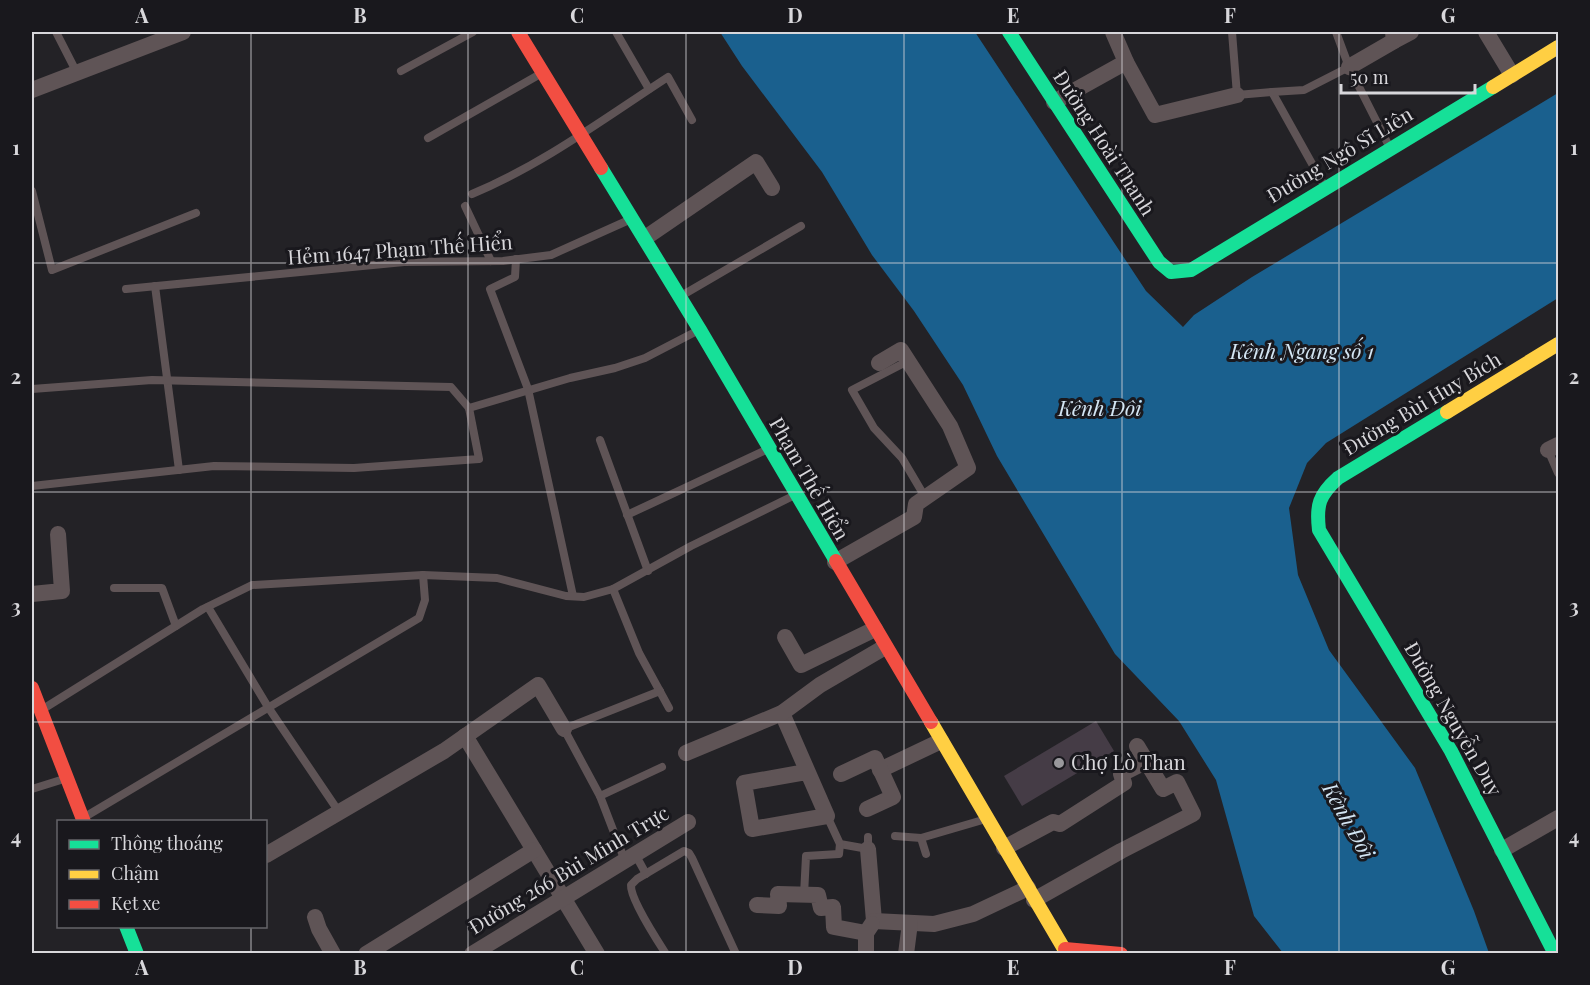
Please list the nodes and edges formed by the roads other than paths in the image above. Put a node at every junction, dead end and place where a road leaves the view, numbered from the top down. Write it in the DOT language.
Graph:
graph roads {
  1 [pos="56,32"];
  2 [pos="183,32"];
  3 [pos="473,32"];
  4 [pos="518,32"];
  5 [pos="616,32"];
  6 [pos="1009,32"];
  7 [pos="1113,32"];
  8 [pos="1232,32"];
  9 [pos="1336,32"];
  10 [pos="1411,32"];
  11 [pos="1486,32"];
  12 [pos="1394,36"];
  13 [pos="1558,47"];
  14 [pos="1126,62"];
  15 [pos="1349,67"];
  16 [pos="401,71"];
  17 [pos="543,72"];
  18 [pos="77,73"];
  19 [pos="1512,75"];
  20 [pos="649,89"];
  21 [pos="32,90"];
  22 [pos="1272,92"];
  23 [pos="1238,95"];
  24 [pos="1054,102"];
  25 [pos="692,120"];
  26 [pos="580,134"];
  27 [pos="428,138"];
  28 [pos="1390,148"];
  29 [pos="1325,187"];
  30 [pos="772,188"];
  31 [pos="32,191"];
  32 [pos="472,194"];
  33 [pos="465,206"];
  34 [pos="196,213"];
  35 [pos="632,219"];
  36 [pos="801,226"];
  37 [pos="645,238"];
  38 [pos="516,259"];
  39 [pos="491,261"];
  40 [pos="1171,272"];
  41 [pos="155,286"];
  42 [pos="126,289"];
  43 [pos="680,297"];
  44 [pos="700,330"];
  45 [pos="1558,344"];
  46 [pos="908,361"];
  47 [pos="879,363"];
  48 [pos="168,380"];
  49 [pos="32,389"];
  50 [pos="528,389"];
  51 [pos="469,408"];
  52 [pos="600,440"];
  53 [pos="1553,448"];
  54 [pos="769,449"];
  55 [pos="180,470"];
  56 [pos="1558,473"];
  57 [pos="32,486"];
  58 [pos="796,494"];
  59 [pos="926,497"];
  60 [pos="1316,507"];
  61 [pos="627,515"];
  62 [pos="58,534"];
  63 [pos="835,562"];
  64 [pos="648,571"];
  65 [pos="423,575"];
  66 [pos="114,588"];
  67 [pos="613,589"];
  68 [pos="32,594"];
  69 [pos="573,596"];
  70 [pos="208,607"];
  71 [pos="176,626"];
  72 [pos="875,629"];
  73 [pos="784,637"];
  74 [pos="885,647"];
  75 [pos="32,688"];
  76 [pos="660,691"];
  77 [pos="268,706"];
  78 [pos="669,708"];
  79 [pos="40,710"];
  80 [pos="782,713"];
  81 [pos="564,729"];
  82 [pos="465,736"];
  83 [pos="941,741"];
  84 [pos="1137,746"];
  85 [pos="686,753"];
  86 [pos="1145,762"];
  87 [pos="662,767"];
  88 [pos="880,770"];
  89 [pos="806,772"];
  90 [pos="841,774"];
  91 [pos="67,778"];
  92 [pos="32,789"];
  93 [pos="600,796"];
  94 [pos="867,809"];
  95 [pos="339,812"];
  96 [pos="827,816"];
  97 [pos="1558,818"];
  98 [pos="987,819"];
  99 [pos="83,820"];
  100 [pos="688,822"];
  101 [pos="895,836"];
  102 [pos="921,838"];
  103 [pos="868,843"];
  104 [pos="840,844"];
  105 [pos="1004,848"];
  106 [pos="534,850"];
  107 [pos="1502,850"];
  108 [pos="267,854"];
  109 [pos="926,854"];
  110 [pos="630,857"];
  111 [pos="646,874"];
  112 [pos="1031,894"];
  113 [pos="804,895"];
  114 [pos="563,898"];
  115 [pos="757,905"];
  116 [pos="315,917"];
  117 [pos="910,923"];
  118 [pos="870,927"];
  119 [pos="126,928"];
  120 [pos="1066,951"];
  121 [pos="136,954"];
  122 [pos="333,954"];
  123 [pos="366,954"];
  124 [pos="472,954"];
  125 [pos="597,954"];
  126 [pos="666,954"];
  127 [pos="736,954"];
  128 [pos="866,954"];
  129 [pos="906,954"];
  130 [pos="1121,954"];
  131 [pos="1555,954"];
  1 -- 18 [label="lane"];
  2 -- 18 [label="street"];
  3 -- 16 [label="lane"];
  4 -- 17 [label="street, Phạm Thế Hiển"];
  5 -- 20 [label="lane"];
  6 -- 24 [label="street, Đường Hoài Thanh"];
  7 -- 14 [label="street"];
  8 -- 23 [label="lane"];
  9 -- 15 [label="lane"];
  10 -- 12 [label="street"];
  11 -- 19 [label="street"];
  12 -- 15 [label="street"];
  13 -- 19 [label="street, Đường Ngô Sĩ Liên"];
  14 -- 23 [label="street"];
  14 -- 24 [label="street"];
  15 -- 22 [label="lane"];
  15 -- 28 [label="lane"];
  17 -- 26 [label="street, Phạm Thế Hiển"];
  17 -- 27 [label="lane"];
  18 -- 21 [label="street"];
  19 -- 28 [label="street, Đường Ngô Sĩ Liên"];
  20 -- 25 [label="lane"];
  20 -- 26 [label="lane"];
  22 -- 23 [label="lane"];
  22 -- 29 [label="lane"];
  24 -- 40 [label="street, Đường Hoài Thanh"];
  26 -- 32 [label="lane"];
  26 -- 35 [label="street, Phạm Thế Hiển"];
  28 -- 29 [label="street, Đường Ngô Sĩ Liên"];
  29 -- 40 [label="street, Đường Ngô Sĩ Liên"];
  30 -- 37 [label="street"];
  31 -- 34 [label="lane"];
  33 -- 39 [label="lane"];
  35 -- 37 [label="street, Phạm Thế Hiển"];
  35 -- 38 [label="lane, Hẻm 1647 Phạm Thế Hiển"];
  36 -- 43 [label="lane"];
  37 -- 43 [label="street, Phạm Thế Hiển"];
  38 -- 39 [label="lane, Hẻm 1647 Phạm Thế Hiển"];
  38 -- 50 [label="lane"];
  39 -- 41 [label="lane, Hẻm 1647 Phạm Thế Hiển"];
  41 -- 42 [label="lane, Hẻm 1647 Phạm Thế Hiển"];
  41 -- 48 [label="lane"];
  43 -- 44 [label="street, Phạm Thế Hiển"];
  44 -- 50 [label="lane"];
  44 -- 54 [label="street, Phạm Thế Hiển"];
  45 -- 60 [label="street, Đường Bùi Huy Bích"];
  46 -- 47 [label="street"];
  46 -- 59 [label="street"];
  46 -- 59 [label="lane"];
  48 -- 49 [label="lane"];
  48 -- 51 [label="lane"];
  48 -- 55 [label="lane"];
  50 -- 51 [label="lane"];
  50 -- 69 [label="lane"];
  51 -- 55 [label="lane"];
  52 -- 61 [label="lane"];
  53 -- 56 [label="lane"];
  54 -- 58 [label="street, Phạm Thế Hiển"];
  54 -- 61 [label="lane"];
  55 -- 57 [label="lane"];
  58 -- 63 [label="street, Phạm Thế Hiển"];
  58 -- 64 [label="lane"];
  59 -- 63 [label="street"];
  60 -- 107 [label="street, Đường Nguyễn Duy"];
  61 -- 64 [label="lane"];
  62 -- 68 [label="street"];
  63 -- 72 [label="street, Phạm Thế Hiển"];
  64 -- 67 [label="lane"];
  65 -- 69 [label="lane"];
  65 -- 70 [label="lane"];
  65 -- 77 [label="lane"];
  66 -- 71 [label="lane"];
  67 -- 69 [label="lane"];
  67 -- 76 [label="lane"];
  70 -- 71 [label="lane"];
  70 -- 77 [label="lane"];
  71 -- 79 [label="lane"];
  72 -- 73 [label="street"];
  72 -- 74 [label="street, Phạm Thế Hiển"];
  74 -- 80 [label="street"];
  74 -- 83 [label="street, Phạm Thế Hiển"];
  75 -- 79 [label="street"];
  76 -- 78 [label="lane"];
  76 -- 81 [label="lane"];
  77 -- 95 [label="lane"];
  77 -- 99 [label="lane"];
  79 -- 91 [label="street"];
  80 -- 85 [label="street"];
  80 -- 89 [label="street"];
  81 -- 82 [label="street"];
  81 -- 93 [label="lane"];
  82 -- 95 [label="street"];
  82 -- 106 [label="street"];
  83 -- 88 [label="street"];
  83 -- 98 [label="street, Phạm Thế Hiển"];
  84 -- 86 [label="street"];
  86 -- 105 [label="street"];
  86 -- 112 [label="street"];
  87 -- 93 [label="lane"];
  88 -- 90 [label="street"];
  88 -- 94 [label="street"];
  89 -- 96 [label="street"];
  89 -- 96 [label="street"];
  91 -- 92 [label="lane"];
  91 -- 99 [label="street"];
  93 -- 110 [label="lane"];
  95 -- 108 [label="street"];
  96 -- 104 [label="lane"];
  97 -- 107 [label="street"];
  98 -- 102 [label="lane"];
  98 -- 105 [label="street, Phạm Thế Hiển"];
  100 -- 110 [label="street, Đường 266 Bùi Minh Trực"];
  101 -- 102 [label="lane"];
  102 -- 109 [label="lane"];
  103 -- 104 [label="lane"];
  103 -- 118 [label="street"];
  104 -- 113 [label="lane"];
  105 -- 112 [label="street, Phạm Thế Hiển"];
  106 -- 114 [label="street"];
  106 -- 123 [label="street, Đường 266 Bùi Minh Trực"];
  107 -- 131 [label="street, Đường Nguyễn Duy"];
  110 -- 111 [label="lane"];
  110 -- 114 [label="street, Đường 266 Bùi Minh Trực"];
  111 -- 126 [label="lane"];
  111 -- 127 [label="lane"];
  112 -- 117 [label="street"];
  112 -- 120 [label="street, Phạm Thế Hiển"];
  113 -- 115 [label="street"];
  113 -- 118 [label="street"];
  114 -- 124 [label="street, Đường 266 Bùi Minh Trực"];
  114 -- 125 [label="street"];
  116 -- 122 [label="street"];
  117 -- 118 [label="street"];
  117 -- 129 [label="street"];
  118 -- 128 [label="street"];
  119 -- 121 [label="street"];
  120 -- 130 [label="street, Phạm Thế Hiển"];
}
